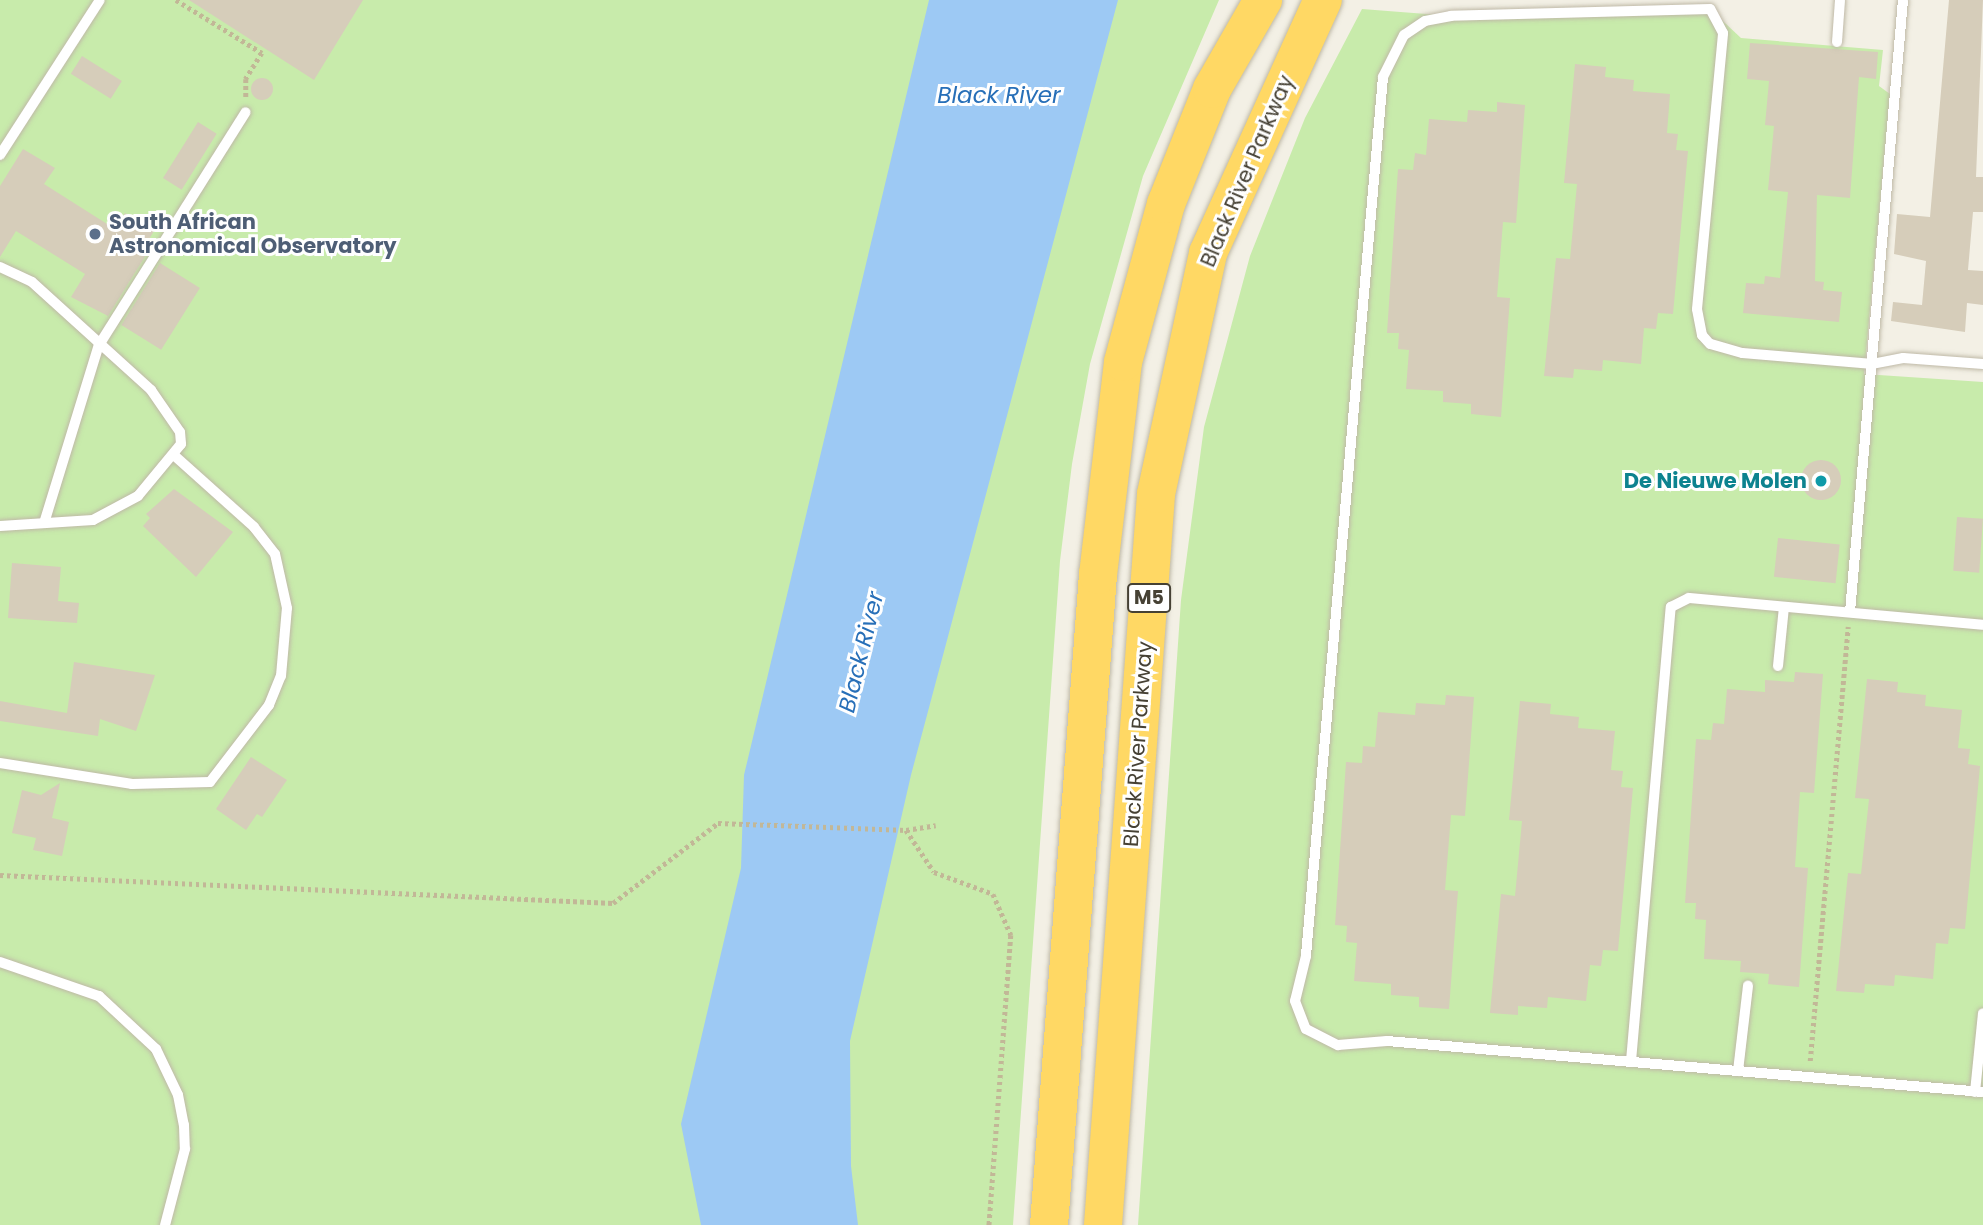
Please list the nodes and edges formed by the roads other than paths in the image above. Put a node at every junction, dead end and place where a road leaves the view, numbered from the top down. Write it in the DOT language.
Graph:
graph roads {
  1 [pos="100,0"];
  2 [pos="1237,0"];
  3 [pos="1263,0"];
  4 [pos="1323,0"];
  5 [pos="1840,0"];
  6 [pos="1903,0"];
  7 [pos="1838,42"];
  8 [pos="1212,89"];
  9 [pos="246,112"];
  10 [pos="0,155"];
  11 [pos="0,267"];
  12 [pos="99,345"];
  13 [pos="1873,364"];
  14 [pos="1983,364"];
  15 [pos="176,457"];
  16 [pos="45,520"];
  17 [pos="0,526"];
  18 [pos="1784,607"];
  19 [pos="1850,612"];
  20 [pos="1983,625"];
  21 [pos="1778,666"];
  22 [pos="0,763"];
  23 [pos="0,962"];
  24 [pos="1748,986"];
  25 [pos="1983,1013"];
  26 [pos="1631,1061"];
  27 [pos="1738,1071"];
  28 [pos="1979,1092"];
  29 [pos="165,1225"];
  30 [pos="1049,1225"];
  31 [pos="1103,1225"];
  1 -- 10 [label="lane"];
  2 -- 8 [label="highway"];
  3 -- 8 [label="highway, M5"];
  4 -- 31 [label="highway, Black River Parkway / M5"];
  5 -- 7 [label="lane"];
  6 -- 13 [label="lane"];
  8 -- 30 [label="highway, M5"];
  9 -- 12 [label="lane"];
  11 -- 12 [label="lane"];
  12 -- 15 [label="lane"];
  12 -- 16 [label="lane"];
  13 -- 14 [label="lane"];
  13 -- 19 [label="lane"];
  13 -- 26 [label="lane"];
  15 -- 16 [label="lane"];
  15 -- 22 [label="lane"];
  16 -- 17 [label="lane"];
  18 -- 19 [label="lane"];
  18 -- 21 [label="lane"];
  18 -- 26 [label="lane"];
  19 -- 20 [label="lane"];
  23 -- 29 [label="lane"];
  24 -- 27 [label="lane"];
  25 -- 28 [label="lane"];
  26 -- 27 [label="lane"];
  27 -- 28 [label="lane"];
}
